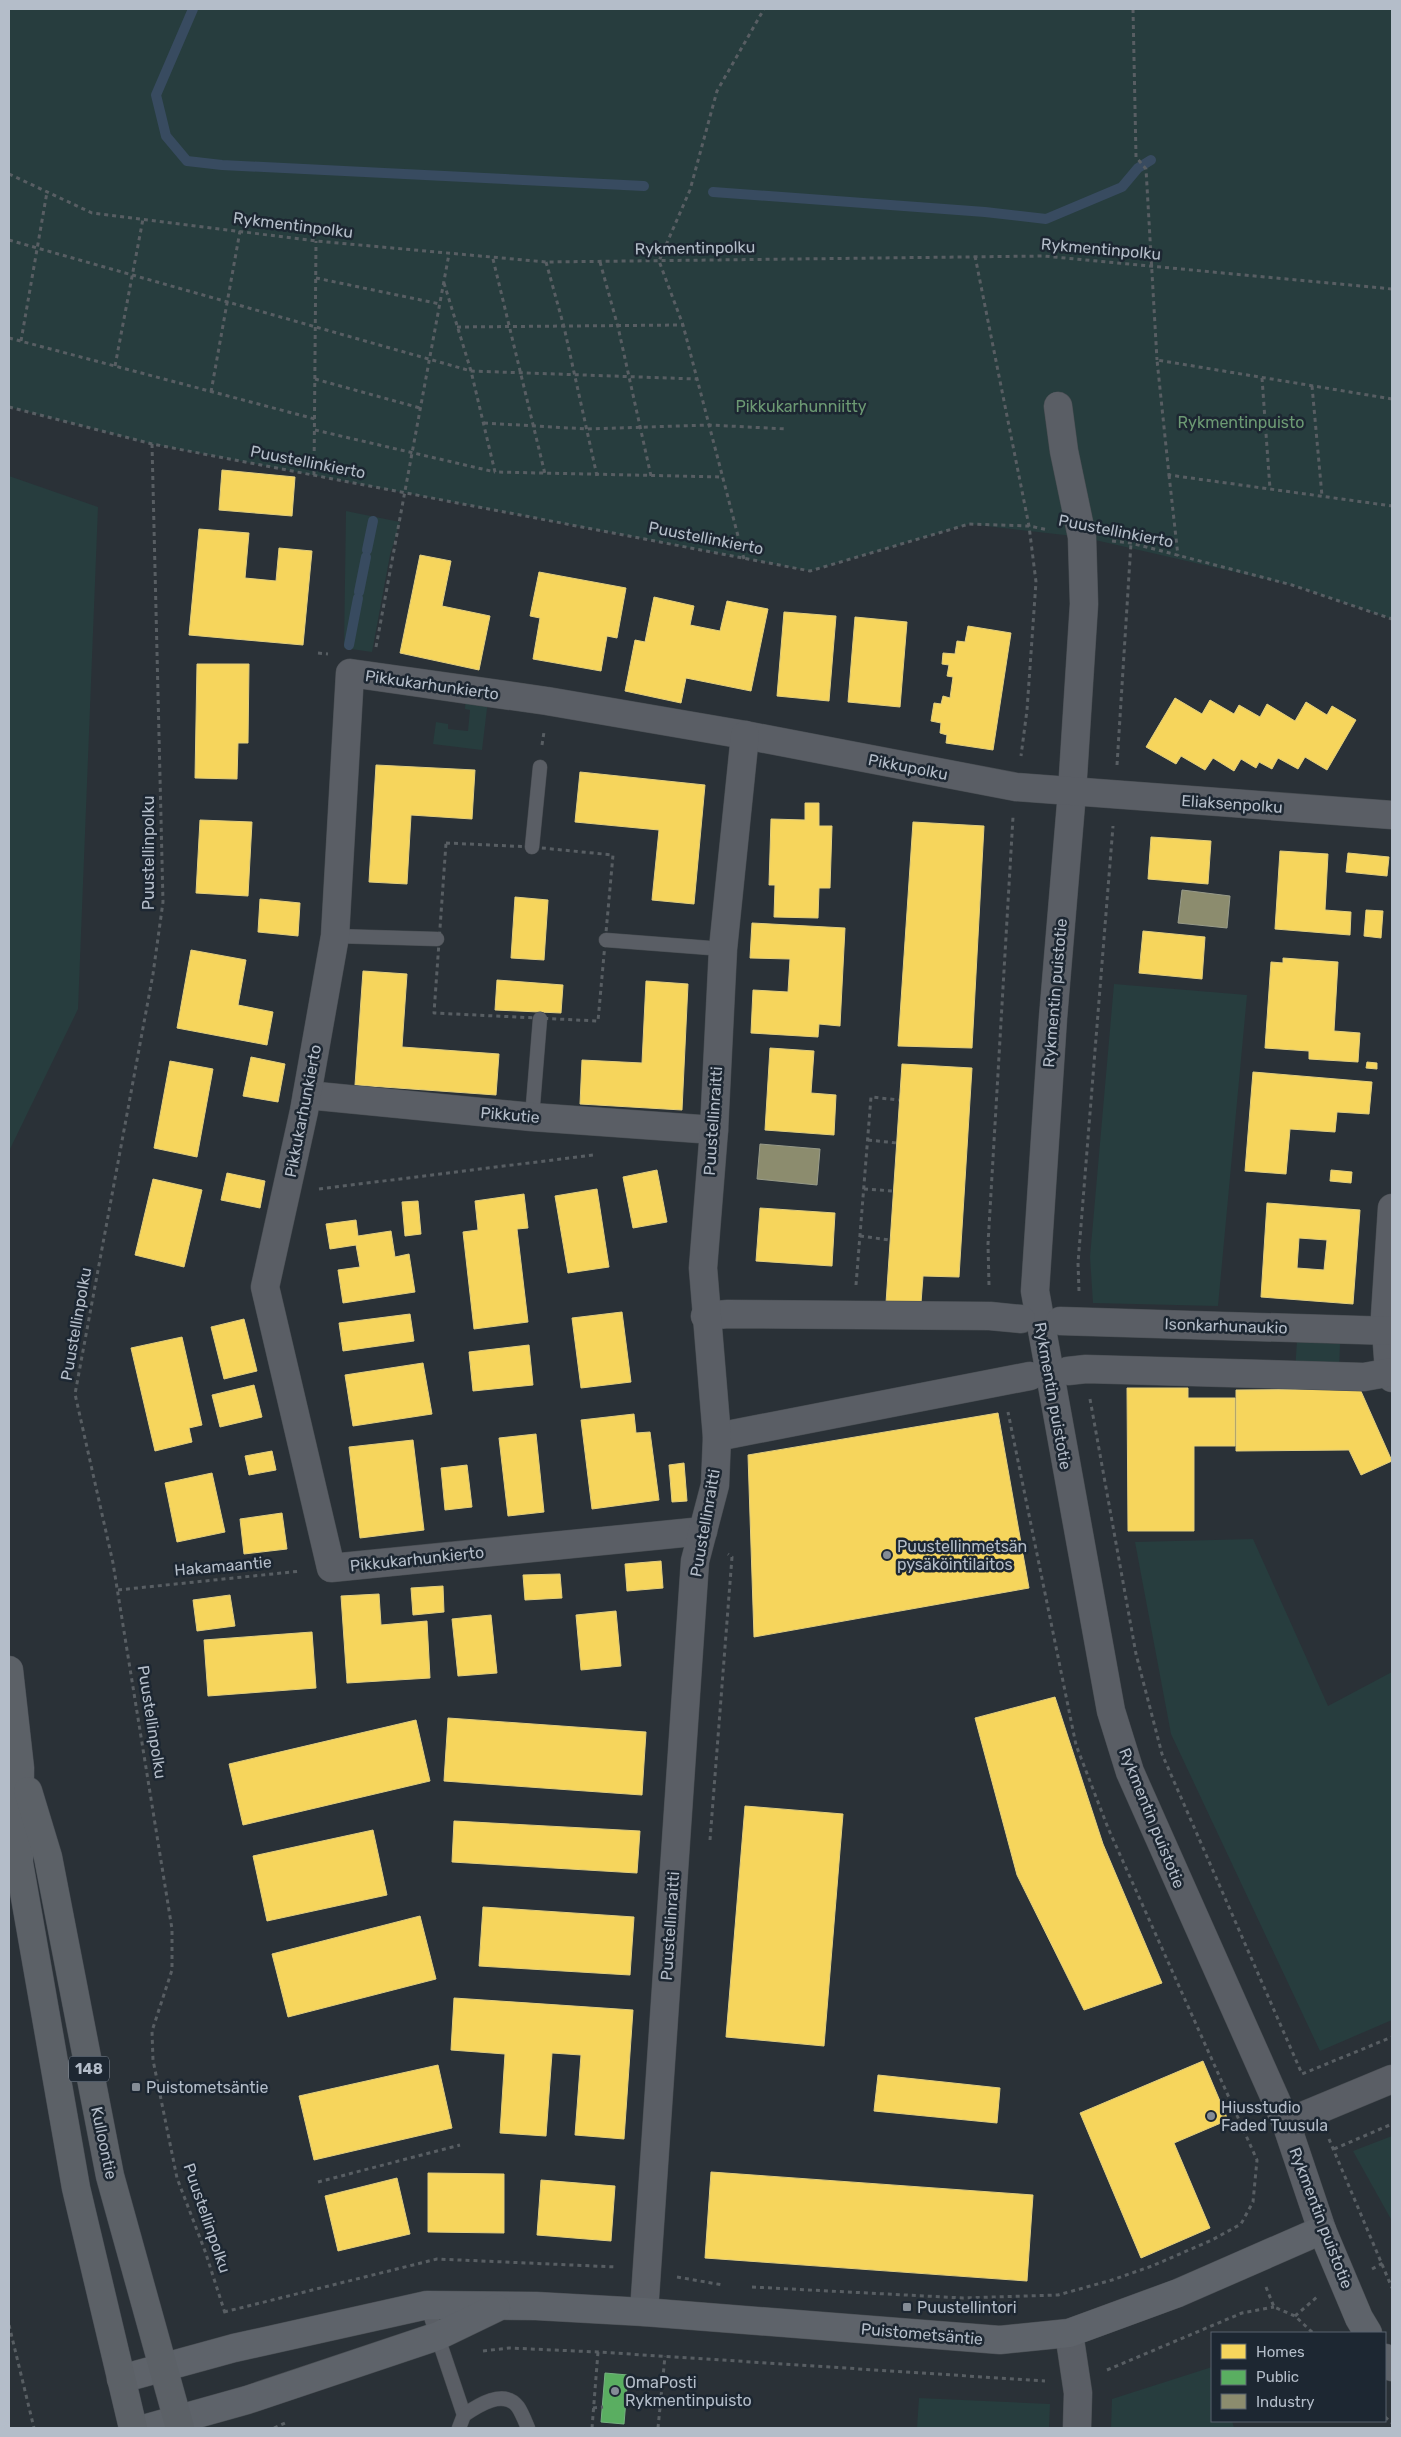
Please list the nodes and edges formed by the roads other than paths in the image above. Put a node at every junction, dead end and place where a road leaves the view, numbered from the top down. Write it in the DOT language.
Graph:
graph roads {
  1 [pos="1058,406"];
  2 [pos="745,736"];
  3 [pos="540,767"];
  4 [pos="1072,792"];
  5 [pos="1392,816"];
  6 [pos="532,847"];
  7 [pos="335,936"];
  8 [pos="438,940"];
  9 [pos="606,940"];
  10 [pos="723,949"];
  11 [pos="540,1019"];
  12 [pos="307,1096"];
  13 [pos="532,1117"];
  14 [pos="714,1130"];
  15 [pos="1392,1208"];
  16 [pos="705,1316"];
  17 [pos="1020,1319"];
  18 [pos="1070,1322"];
  19 [pos="1388,1326"];
  20 [pos="1077,1370"];
  21 [pos="1391,1374"];
  22 [pos="1030,1376"];
  23 [pos="717,1437"];
  24 [pos="703,1531"];
  25 [pos="9,1670"];
  26 [pos="20,1768"];
  27 [pos="1392,2079"];
  28 [pos="1286,2124"];
  29 [pos="1322,2230"];
  30 [pos="427,2305"];
  31 [pos="502,2305"];
  32 [pos="644,2312"];
  33 [pos="1367,2332"];
  34 [pos="1069,2333"];
  35 [pos="441,2347"];
  36 [pos="163,2368"];
  37 [pos="121,2379"];
  38 [pos="462,2422"];
  39 [pos="179,2424"];
  40 [pos="133,2428"];
  41 [pos="147,2428"];
  42 [pos="528,2428"];
  43 [pos="1077,2428"];
  1 -- 4 [label="street, Rykmentin puistotie"];
  2 -- 4 [label="street, Pikkupolku"];
  2 -- 7 [label="street, Pikkukarhunkierto"];
  2 -- 10 [label="street, Puustellinraitti"];
  3 -- 6 [label="lane"];
  4 -- 5 [label="street, Eliaksenpolku"];
  4 -- 28 [label="street, Rykmentin puistotie"];
  7 -- 8 [label="lane"];
  7 -- 12 [label="street, Pikkukarhunkierto"];
  9 -- 10 [label="lane"];
  10 -- 14 [label="street, Puustellinraitti"];
  11 -- 13 [label="lane"];
  12 -- 13 [label="street, Pikkutie"];
  12 -- 24 [label="street, Pikkukarhunkierto"];
  13 -- 14 [label="street, Pikkutie"];
  14 -- 16 [label="street, Puustellinraitti"];
  15 -- 19 [label="street"];
  16 -- 17 [label="street"];
  16 -- 23 [label="street, Puustellinraitti"];
  18 -- 19 [label="street, Isonkarhunaukio"];
  19 -- 21 [label="street"];
  20 -- 21 [label="street"];
  22 -- 23 [label="street"];
  23 -- 24 [label="street, Puustellinraitti"];
  24 -- 32 [label="street, Puustellinraitti"];
  25 -- 26 [label="main road, Kulloontie / 148"];
  26 -- 36 [label="main road, Kulloontie / 148"];
  26 -- 37 [label="main road, Kulloontie / 148"];
  27 -- 28 [label="street"];
  28 -- 29 [label="street, Rykmentin puistotie"];
  29 -- 33 [label="street, Rykmentin puistotie"];
  29 -- 34 [label="street, Puistometsäntie"];
  30 -- 31 [label="street, Puistometsäntie"];
  30 -- 35 [label="lane"];
  30 -- 36 [label="street, Puistometsäntie"];
  31 -- 32 [label="street, Puistometsäntie"];
  31 -- 35 [label="street, Puistometsäntie"];
  32 -- 34 [label="street, Puistometsäntie"];
  34 -- 43 [label="street"];
  35 -- 38 [label="lane"];
  35 -- 39 [label="street, Puistometsäntie"];
  36 -- 37 [label="street, Puistometsäntie"];
  36 -- 39 [label="main road, Kulloontie / 148"];
  37 -- 40 [label="main road, Kulloontie / 148"];
  38 -- 42 [label="lane"];
  39 -- 41 [label="street, Puistometsäntie"];
}
